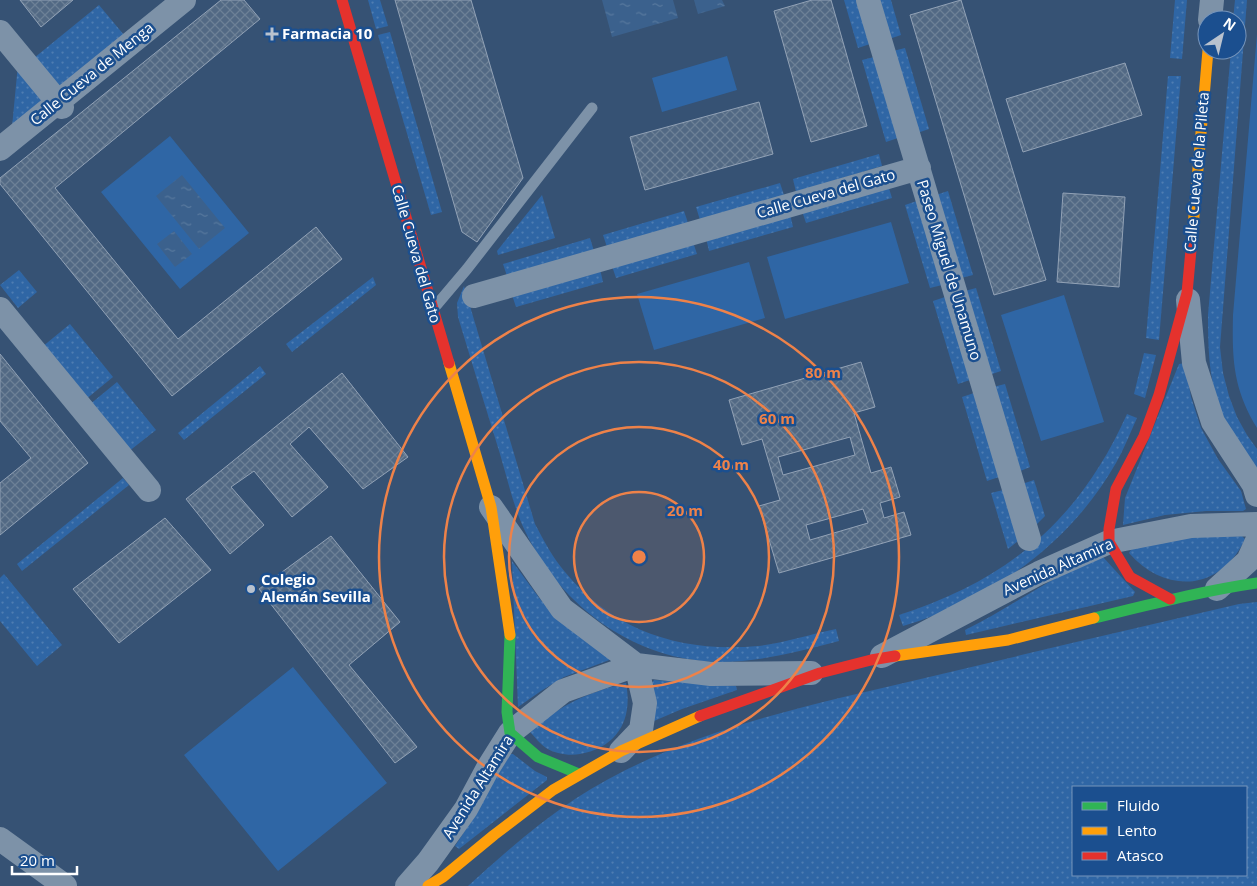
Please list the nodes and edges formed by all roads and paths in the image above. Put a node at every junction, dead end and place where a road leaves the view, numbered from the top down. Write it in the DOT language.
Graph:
graph roads {
  1 [pos="184,0"];
  2 [pos="342,0"];
  3 [pos="868,0"];
  4 [pos="0,32"];
  5 [pos="1207,60"];
  6 [pos="60,104"];
  7 [pos="592,108"];
  8 [pos="0,149"];
  9 [pos="919,168"];
  10 [pos="1187,293"];
  11 [pos="474,296"];
  12 [pos="0,309"];
  13 [pos="433,309"];
  14 [pos="148,490"];
  15 [pos="1257,494"];
  16 [pos="491,507"];
  17 [pos="1257,524"];
  18 [pos="1029,539"];
  19 [pos="1257,541"];
  20 [pos="1109,542"];
  21 [pos="1257,583"];
  22 [pos="1216,589"];
  23 [pos="1170,599"];
  24 [pos="874,660"];
  25 [pos="636,666"];
  26 [pos="820,673"];
  27 [pos="510,733"];
  28 [pos="621,751"];
  29 [pos="579,774"];
  30 [pos="0,839"];
  31 [pos="65,886"];
  32 [pos="407,886"];
  33 [pos="428,886"];
  1 -- 6 [label="street, Calle Cueva de Menga"];
  2 -- 13 [label="street, Calle Cueva del Gato"];
  3 -- 9 [label="street, Paseo Miguel de Unamuno"];
  4 -- 6 [label="street"];
  5 -- 10 [label="street, Calle Cueva de la Pileta"];
  6 -- 8 [label="street, Calle Cueva de Menga"];
  7 -- 13 [label="lane"];
  9 -- 11 [label="street, Calle Cueva del Gato"];
  9 -- 18 [label="street, Paseo Miguel de Unamuno"];
  10 -- 15 [label="street"];
  10 -- 20 [label="street, Calle Cueva de la Pileta"];
  12 -- 14 [label="street"];
  13 -- 16 [label="street, Calle Cueva del Gato"];
  16 -- 25 [label="street"];
  16 -- 27 [label="street, Calle Cueva del Gato"];
  17 -- 20 [label="street, Avenida Altamira"];
  19 -- 22 [label="street"];
  20 -- 23 [label="street"];
  20 -- 24 [label="street, Avenida Altamira"];
  21 -- 22 [label="street, Avenida Altamira"];
  22 -- 23 [label="street, Avenida Altamira"];
  23 -- 24 [label="street, Avenida Altamira"];
  24 -- 26 [label="street, Avenida Altamira"];
  25 -- 26 [label="street, Avenida Altamira"];
  25 -- 27 [label="street, Avenida Altamira"];
  25 -- 28 [label="street"];
  26 -- 28 [label="street, Avenida Altamira"];
  27 -- 29 [label="street"];
  27 -- 32 [label="street, Avenida Altamira"];
  28 -- 29 [label="street, Avenida Altamira"];
  29 -- 33 [label="street, Avenida Altamira"];
  30 -- 31 [label="street"];
}
